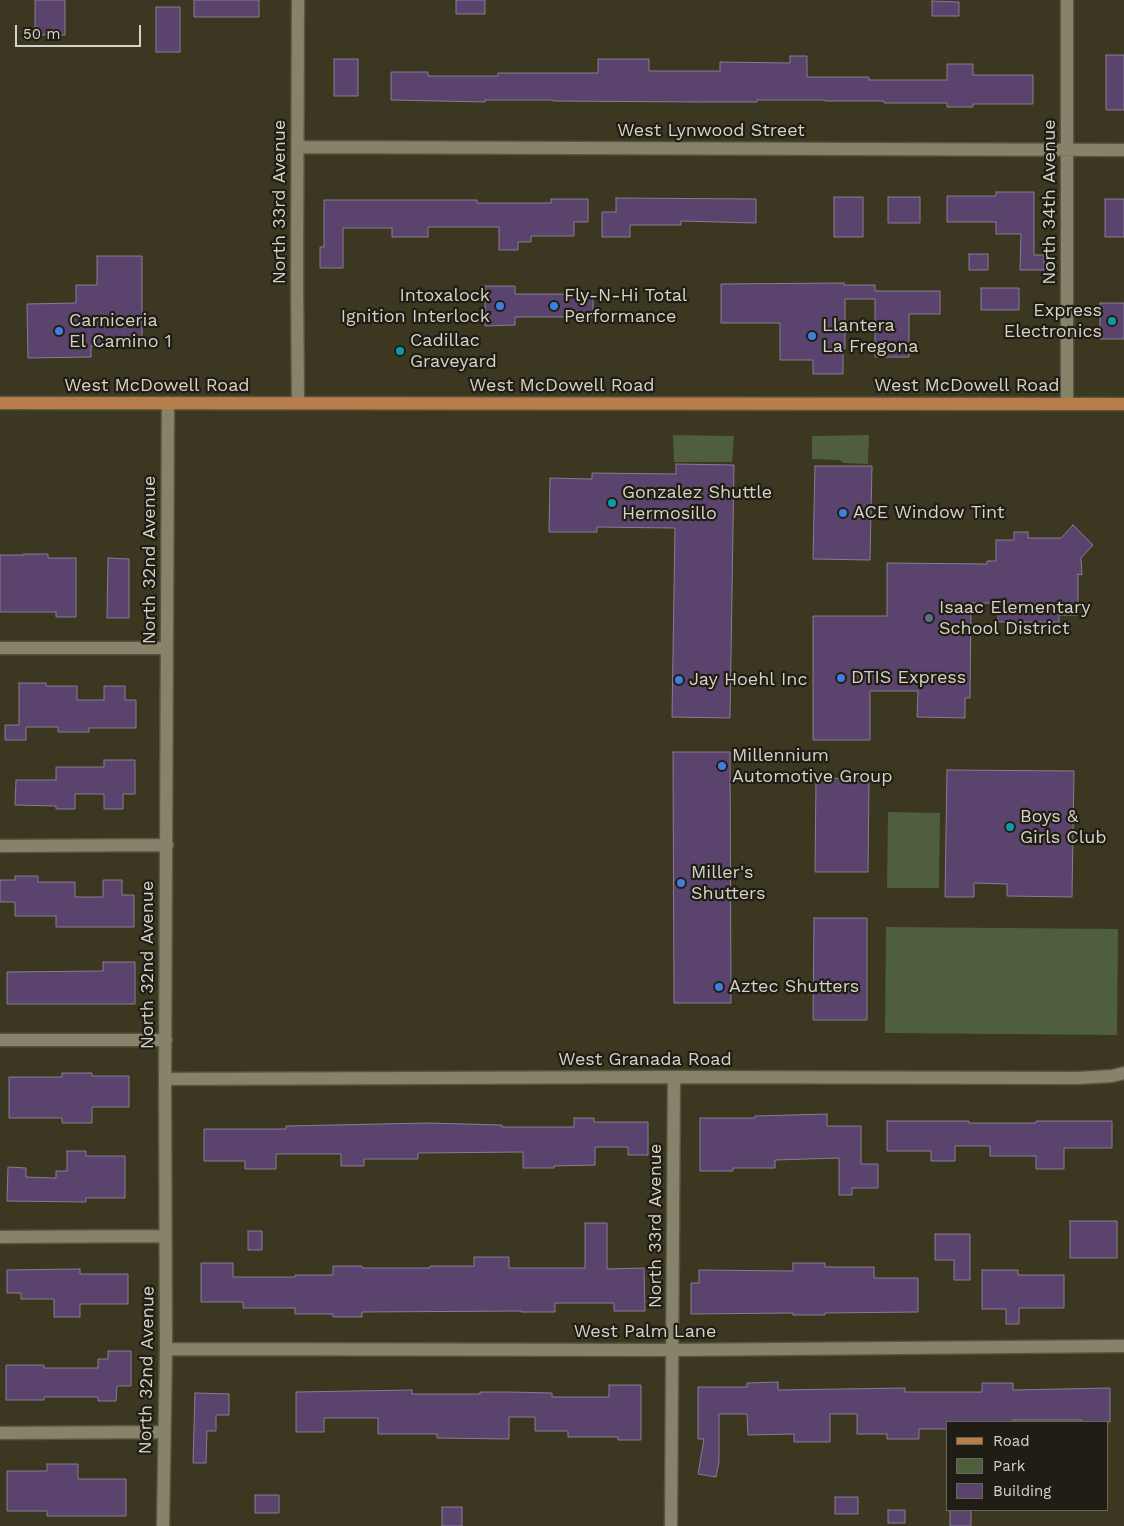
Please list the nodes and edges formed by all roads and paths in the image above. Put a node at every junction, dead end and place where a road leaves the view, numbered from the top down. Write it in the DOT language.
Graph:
graph roads {
  1 [pos="298,0"];
  2 [pos="1067,0"];
  3 [pos="298,147"];
  4 [pos="1068,150"];
  5 [pos="1124,150"];
  6 [pos="0,404"];
  7 [pos="168,404"];
  8 [pos="298,404"];
  9 [pos="1067,404"];
  10 [pos="1124,404"];
  11 [pos="0,648"];
  12 [pos="168,648"];
  13 [pos="166,845"];
  14 [pos="0,846"];
  15 [pos="0,1040"];
  16 [pos="166,1040"];
  17 [pos="1124,1073"];
  18 [pos="674,1077"];
  19 [pos="165,1079"];
  20 [pos="165,1236"];
  21 [pos="0,1237"];
  22 [pos="1124,1346"];
  23 [pos="166,1349"];
  24 [pos="673,1350"];
  25 [pos="164,1432"];
  26 [pos="0,1433"];
  27 [pos="164,1526"];
  28 [pos="671,1526"];
  1 -- 3 [label="street, North 33rd Avenue"];
  2 -- 4 [label="street, North 34th Avenue"];
  3 -- 4 [label="street, West Lynwood Street"];
  3 -- 8 [label="street, North 33rd Avenue"];
  4 -- 5 [label="street, West Lynwood Street"];
  4 -- 9 [label="street, North 34th Avenue"];
  6 -- 7 [label="main road, West McDowell Road"];
  7 -- 8 [label="main road, West McDowell Road"];
  7 -- 12 [label="street, North 32nd Avenue"];
  8 -- 9 [label="main road, West McDowell Road"];
  9 -- 10 [label="main road, West McDowell Road"];
  11 -- 12 [label="street"];
  12 -- 13 [label="street, North 32nd Avenue"];
  13 -- 14 [label="street"];
  13 -- 16 [label="street, North 32nd Avenue"];
  15 -- 16 [label="street"];
  16 -- 19 [label="street, North 32nd Avenue"];
  17 -- 18 [label="street, West Granada Road"];
  18 -- 19 [label="street, West Granada Road"];
  18 -- 24 [label="street, North 33rd Avenue"];
  19 -- 20 [label="street, North 32nd Avenue"];
  20 -- 21 [label="street"];
  20 -- 23 [label="street, North 32nd Avenue"];
  22 -- 24 [label="street, West Palm Lane"];
  23 -- 24 [label="street, West Palm Lane"];
  23 -- 25 [label="street, North 32nd Avenue"];
  24 -- 28 [label="street, North 33rd Avenue"];
  25 -- 26 [label="street"];
  25 -- 27 [label="street, North 32nd Avenue"];
}
